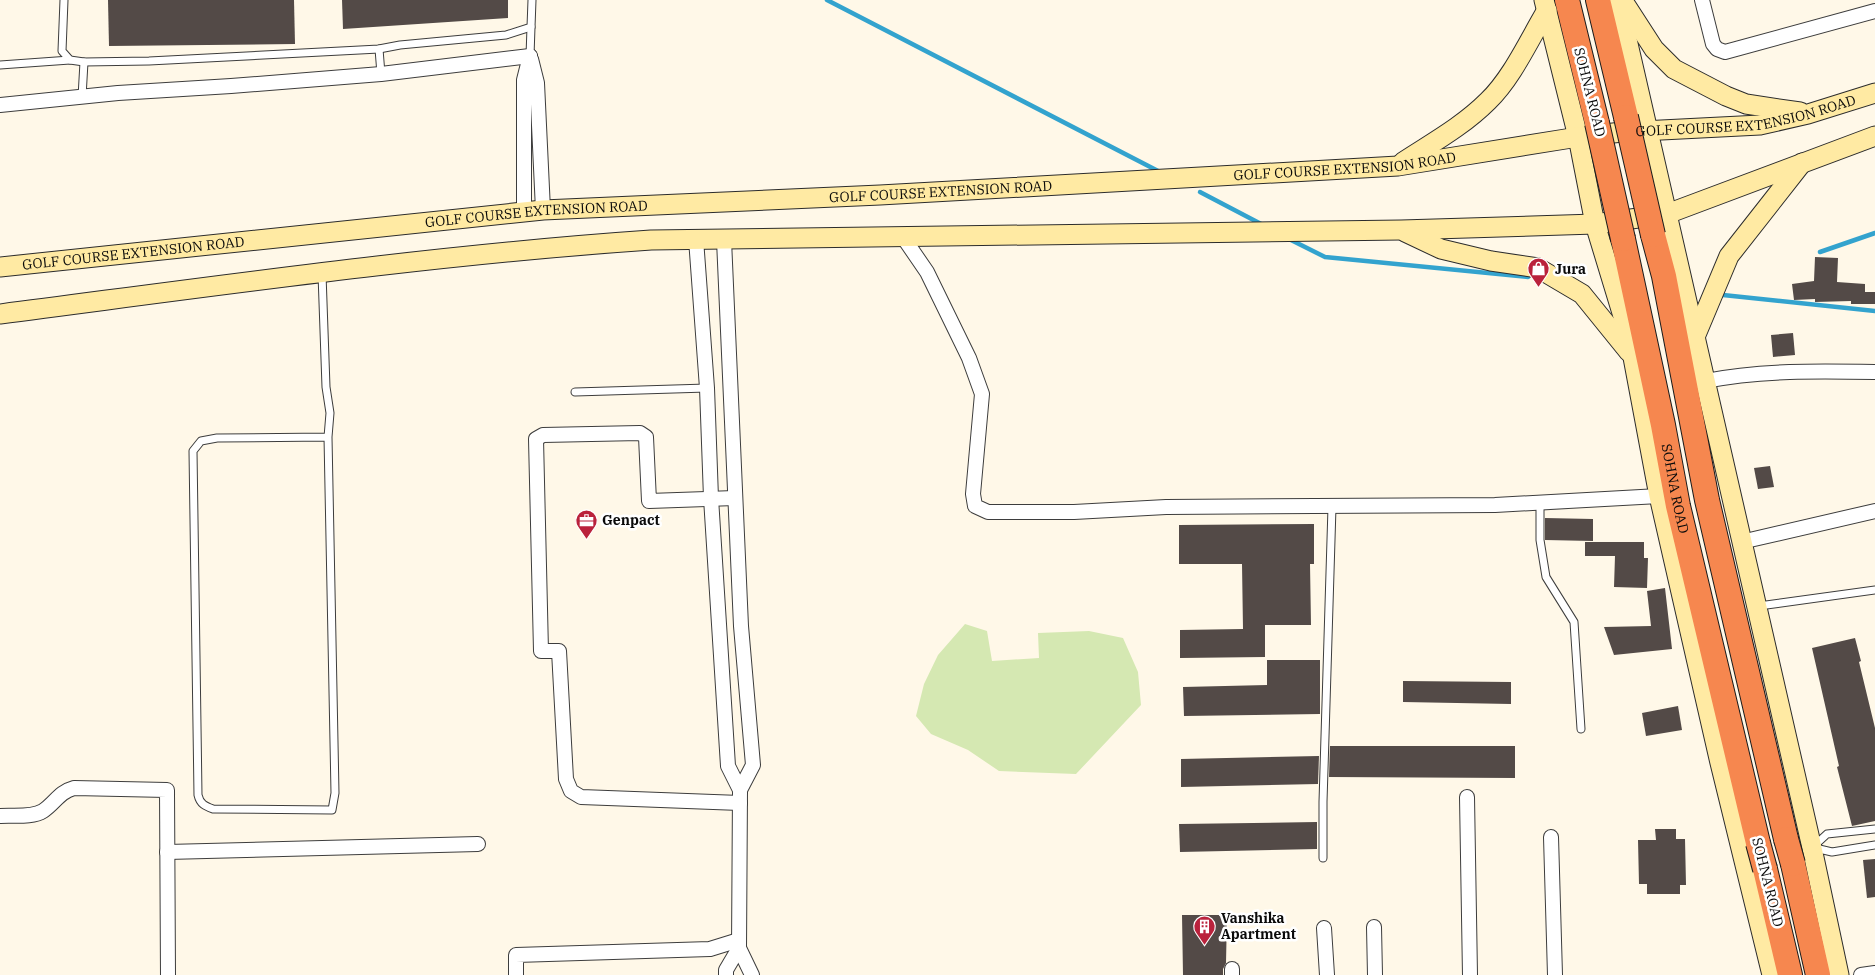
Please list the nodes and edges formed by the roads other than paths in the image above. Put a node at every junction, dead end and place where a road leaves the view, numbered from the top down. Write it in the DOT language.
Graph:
graph roads {
  1 [pos="64,0"];
  2 [pos="532,0"];
  3 [pos="1598,0"];
  4 [pos="1618,0"];
  5 [pos="1622,0"];
  6 [pos="1702,0"];
  7 [pos="1552,4"];
  8 [pos="1875,11"];
  9 [pos="532,27"];
  10 [pos="379,49"];
  11 [pos="530,56"];
  12 [pos="70,60"];
  13 [pos="84,62"];
  14 [pos="0,65"];
  15 [pos="381,74"];
  16 [pos="1875,93"];
  17 [pos="82,97"];
  18 [pos="0,105"];
  19 [pos="1808,114"];
  20 [pos="1648,129"];
  21 [pos="1875,136"];
  22 [pos="1578,137"];
  23 [pos="1802,163"];
  24 [pos="1398,166"];
  25 [pos="542,210"];
  26 [pos="524,212"];
  27 [pos="1666,214"];
  28 [pos="1595,224"];
  29 [pos="1401,230"];
  30 [pos="903,237"];
  31 [pos="696,239"];
  32 [pos="724,240"];
  33 [pos="0,267"];
  34 [pos="322,274"];
  35 [pos="0,314"];
  36 [pos="1695,337"];
  37 [pos="1632,356"];
  38 [pos="1875,372"];
  39 [pos="1705,381"];
  40 [pos="707,388"];
  41 [pos="575,392"];
  42 [pos="328,437"];
  43 [pos="733,446"];
  44 [pos="709,447"];
  45 [pos="1659,496"];
  46 [pos="711,498"];
  47 [pos="735,498"];
  48 [pos="1540,502"];
  49 [pos="1332,507"];
  50 [pos="1875,511"];
  51 [pos="1741,542"];
  52 [pos="1875,590"];
  53 [pos="1756,607"];
  54 [pos="1581,729"];
  55 [pos="740,796"];
  56 [pos="1467,797"];
  57 [pos="0,816"];
  58 [pos="1875,829"];
  59 [pos="1551,837"];
  60 [pos="478,844"];
  61 [pos="1875,845"];
  62 [pos="1812,848"];
  63 [pos="1751,851"];
  64 [pos="167,852"];
  65 [pos="1323,858"];
  66 [pos="1374,927"];
  67 [pos="1324,928"];
  68 [pos="739,944"];
  69 [pos="1875,973"];
  70 [pos="168,975"];
  71 [pos="516,975"];
  72 [pos="726,975"];
  73 [pos="752,975"];
  74 [pos="1327,975"];
  75 [pos="1375,975"];
  76 [pos="1470,975"];
  77 [pos="1555,975"];
  78 [pos="1772,975"];
  79 [pos="1790,975"];
  80 [pos="1818,975"];
  81 [pos="1839,975"];
  82 [pos="1861,975"];
  1 -- 12 [label="lane"];
  2 -- 9 [label="lane"];
  3 -- 80 [label="highway, SOHNA ROAD, bridge"];
  4 -- 20 [label="main road"];
  5 -- 19 [label="main road"];
  6 -- 8 [label="street"];
  7 -- 22 [label="main road"];
  7 -- 24 [label="main road"];
  7 -- 63 [label="highway, SOHNA ROAD, bridge"];
  9 -- 10 [label="lane"];
  9 -- 11 [label="lane"];
  10 -- 13 [label="lane"];
  10 -- 15 [label="lane"];
  11 -- 15 [label="street"];
  11 -- 25 [label="street"];
  11 -- 26 [label="street"];
  12 -- 13 [label="lane"];
  12 -- 14 [label="lane"];
  13 -- 17 [label="lane"];
  15 -- 17 [label="street"];
  16 -- 19 [label="main road, GOLF COURSE EXTENSION ROAD"];
  17 -- 18 [label="street"];
  19 -- 20 [label="main road, GOLF COURSE EXTENSION ROAD"];
  20 -- 22 [label="main road, GOLF COURSE EXTENSION ROAD"];
  20 -- 27 [label="main road"];
  21 -- 23 [label="main road"];
  22 -- 24 [label="main road, GOLF COURSE EXTENSION ROAD"];
  22 -- 28 [label="main road"];
  23 -- 27 [label="main road"];
  23 -- 36 [label="main road"];
  24 -- 25 [label="main road, GOLF COURSE EXTENSION ROAD"];
  25 -- 26 [label="main road, GOLF COURSE EXTENSION ROAD"];
  26 -- 33 [label="main road, GOLF COURSE EXTENSION ROAD"];
  27 -- 28 [label="main road"];
  27 -- 36 [label="main road"];
  28 -- 29 [label="main road"];
  28 -- 37 [label="main road"];
  29 -- 30 [label="main road"];
  29 -- 37 [label="main road"];
  30 -- 32 [label="main road"];
  30 -- 49 [label="street"];
  31 -- 32 [label="main road"];
  31 -- 34 [label="main road"];
  31 -- 40 [label="street"];
  32 -- 43 [label="street"];
  34 -- 35 [label="main road"];
  34 -- 42 [label="lane"];
  36 -- 39 [label="main road"];
  37 -- 45 [label="main road"];
  38 -- 39 [label="street"];
  39 -- 51 [label="main road"];
  40 -- 41 [label="lane"];
  40 -- 44 [label="street"];
  42 -- 42 [label="lane"];
  43 -- 44 [label="street"];
  43 -- 47 [label="street"];
  44 -- 46 [label="street"];
  45 -- 48 [label="street"];
  45 -- 63 [label="main road"];
  46 -- 47 [label="street"];
  46 -- 55 [label="street"];
  46 -- 55 [label="street"];
  47 -- 55 [label="street"];
  48 -- 49 [label="street"];
  48 -- 54 [label="lane"];
  49 -- 65 [label="lane"];
  50 -- 51 [label="street"];
  51 -- 53 [label="main road"];
  52 -- 53 [label="lane"];
  53 -- 62 [label="main road"];
  55 -- 68 [label="street"];
  56 -- 76 [label="street"];
  57 -- 64 [label="street"];
  58 -- 62 [label="lane"];
  59 -- 77 [label="street"];
  60 -- 64 [label="street"];
  61 -- 62 [label="lane"];
  62 -- 63 [label="main road"];
  62 -- 81 [label="main road"];
  63 -- 78 [label="main road"];
  63 -- 79 [label="highway, SOHNA ROAD, bridge"];
  64 -- 70 [label="street"];
  66 -- 75 [label="street"];
  67 -- 74 [label="street"];
  68 -- 71 [label="street"];
  68 -- 72 [label="street"];
  68 -- 73 [label="street"];
  69 -- 82 [label="street"];
}
